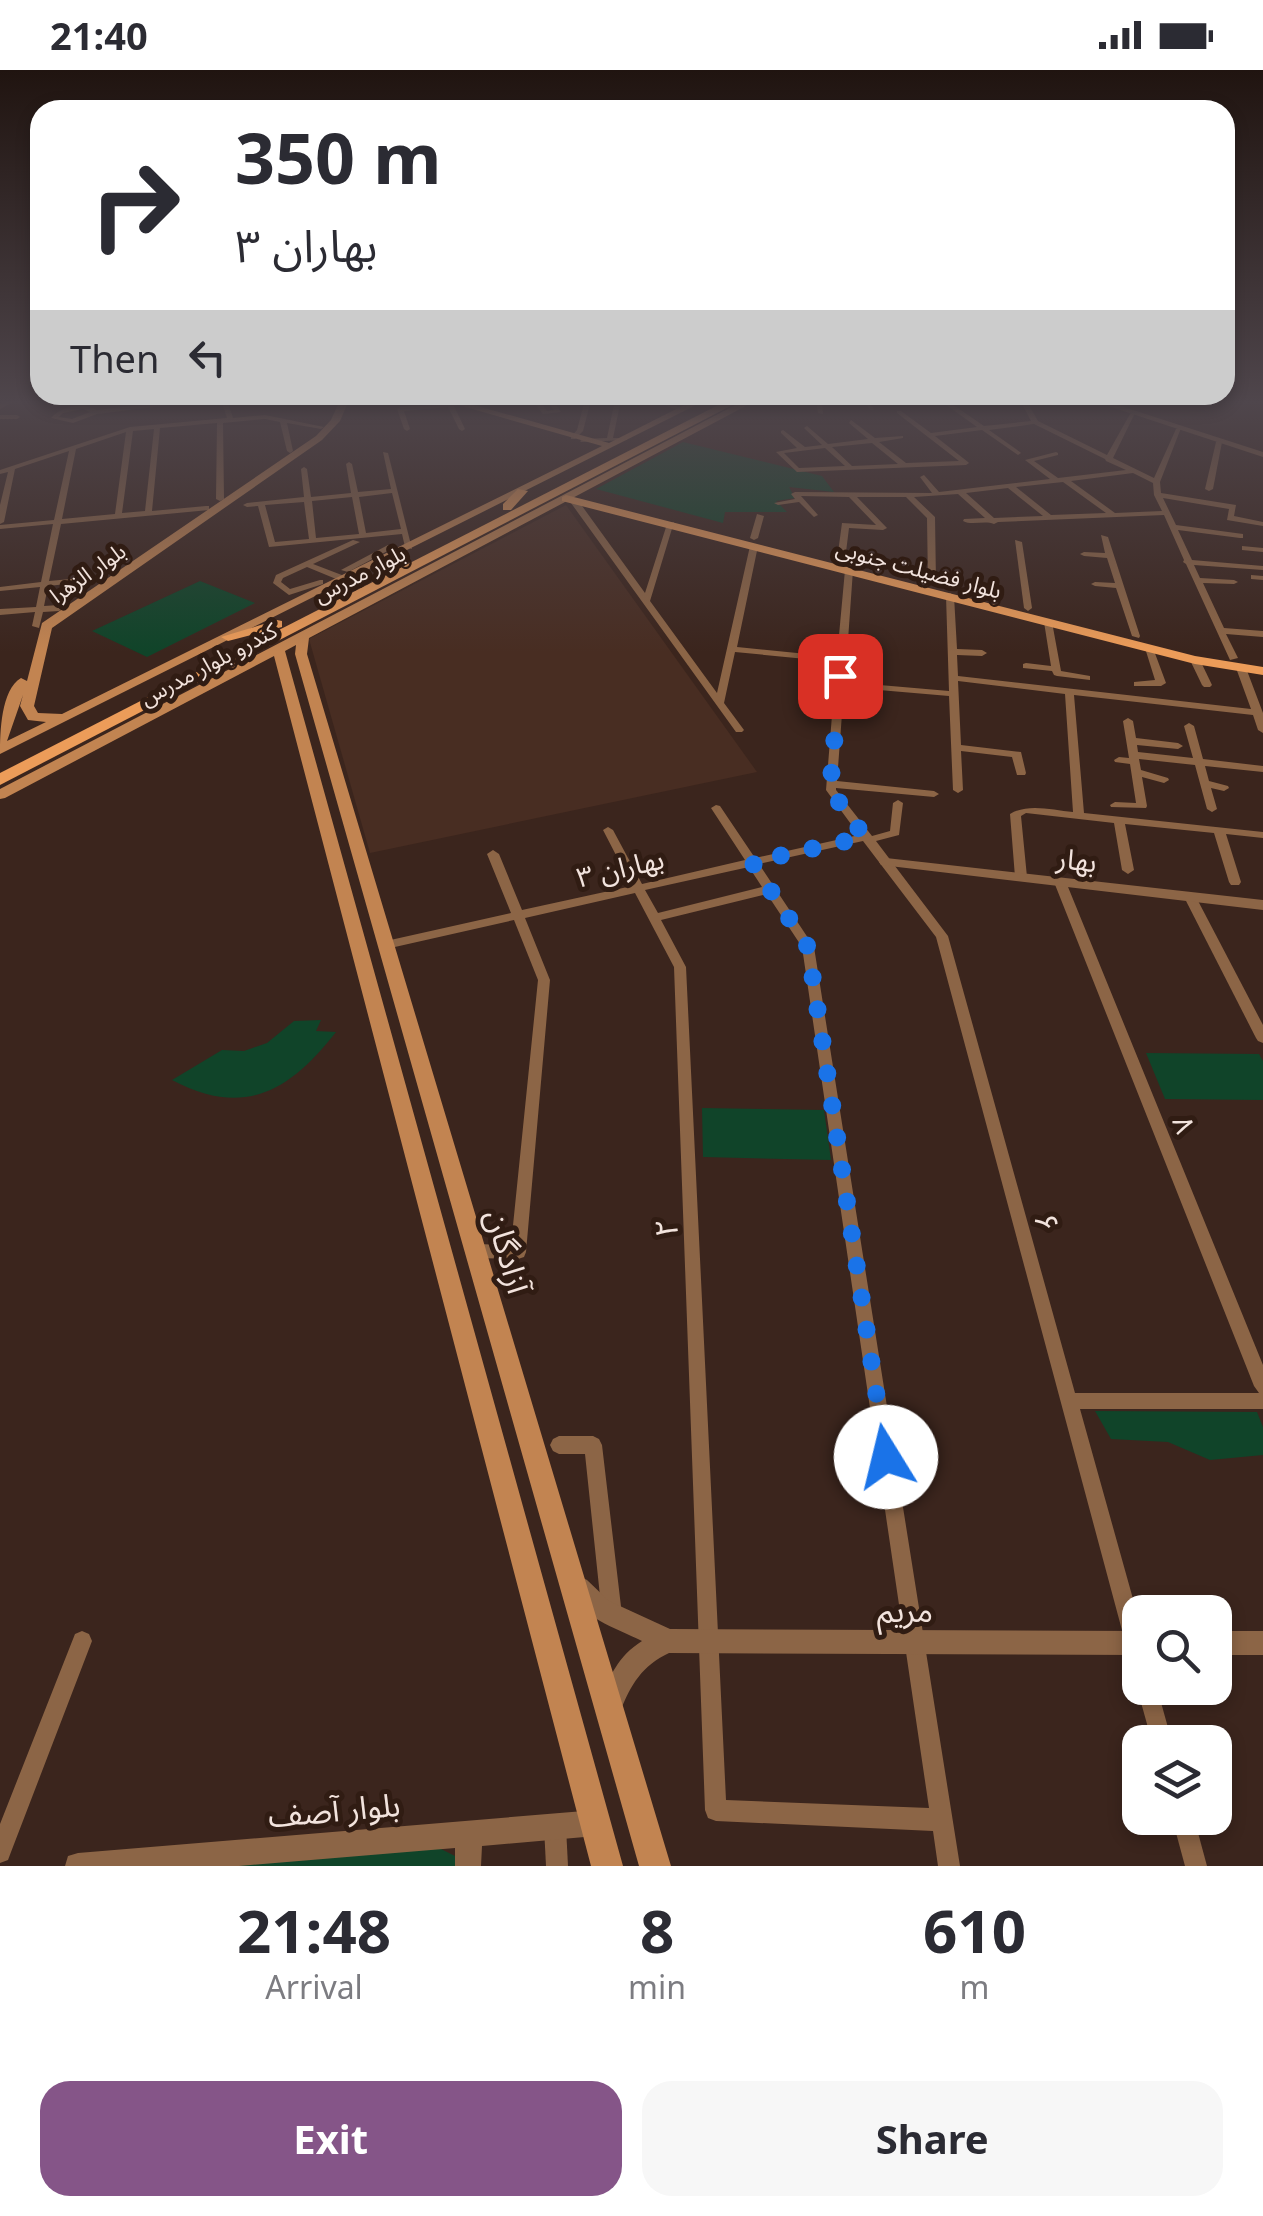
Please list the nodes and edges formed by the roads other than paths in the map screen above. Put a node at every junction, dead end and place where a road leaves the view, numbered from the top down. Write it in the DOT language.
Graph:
graph roads {
  1 [pos="9,484"];
  2 [pos="67,484"];
  3 [pos="123,484"];
  4 [pos="151,484"];
  5 [pos="220,484"];
  6 [pos="242,484"];
  7 [pos="252,484"];
  8 [pos="306,484"];
  9 [pos="353,484"];
  10 [pos="392,484"];
  11 [pos="537,484"];
  12 [pos="553,484"];
  13 [pos="576,484"];
  14 [pos="591,484"];
  15 [pos="597,484"];
  16 [pos="831,484"];
  17 [pos="869,484"];
  18 [pos="930,484"];
  19 [pos="1028,484"];
  20 [pos="1066,484"];
  21 [pos="1156,484"];
  22 [pos="1211,484"];
  23 [pos="1010,486"];
  24 [pos="1210,488"];
  25 [pos="394,491"];
  26 [pos="522,491"];
  27 [pos="960,492"];
  28 [pos="355,494"];
  29 [pos="578,494"];
  30 [pos="938,494"];
  31 [pos="838,495"];
  32 [pos="908,495"];
  33 [pos="1158,495"];
  34 [pos="852,496"];
  35 [pos="878,496"];
  36 [pos="220,499"];
  37 [pos="308,499"];
  38 [pos="800,500"];
  39 [pos="601,502"];
  40 [pos="778,503"];
  41 [pos="261,504"];
  42 [pos="247,505"];
  43 [pos="507,507"];
  44 [pos="206,508"];
  45 [pos="148,514"];
  46 [pos="1168,514"];
  47 [pos="814,515"];
  48 [pos="760,516"];
  49 [pos="1114,516"];
  50 [pos="118,517"];
  51 [pos="1050,518"];
  52 [pos="967,521"];
  53 [pos="60,522"];
  54 [pos="994,522"];
  55 [pos="0,524"];
  56 [pos="587,524"];
  57 [pos="671,524"];
  58 [pos="1263,524"];
  59 [pos="1174,527"];
  60 [pos="706,529"];
  61 [pos="405,531"];
  62 [pos="491,536"];
  63 [pos="1240,536"];
  64 [pos="1104,537"];
  65 [pos="360,539"];
  66 [pos="313,540"];
  67 [pos="754,542"];
  68 [pos="1018,542"];
  69 [pos="461,543"];
  70 [pos="391,547"];
  71 [pos="409,547"];
  72 [pos="1246,548"];
  73 [pos="338,550"];
  74 [pos="1263,550"];
  75 [pos="1084,554"];
  76 [pos="1110,556"];
  77 [pos="364,560"];
  78 [pos="1187,562"];
  79 [pos="308,565"];
  80 [pos="845,565"];
  81 [pos="1263,568"];
  82 [pos="102,578"];
  83 [pos="1196,580"];
  84 [pos="352,581"];
  85 [pos="320,582"];
  86 [pos="1234,582"];
  87 [pos="932,583"];
  88 [pos="45,584"];
  89 [pos="1095,584"];
  90 [pos="1120,586"];
  91 [pos="0,588"];
  92 [pos="950,596"];
  93 [pos="646,602"];
  94 [pos="59,608"];
  95 [pos="1028,608"];
  96 [pos="39,610"];
  97 [pos="0,612"];
  98 [pos="1048,622"];
  99 [pos="276,624"];
  100 [pos="36,626"];
  101 [pos="1222,630"];
  102 [pos="1263,634"];
  103 [pos="1136,636"];
  104 [pos="228,637"];
  105 [pos="1149,648"];
  106 [pos="291,649"];
  107 [pos="732,649"];
  108 [pos="952,652"];
  109 [pos="982,654"];
  110 [pos="842,660"];
  111 [pos="1195,660"];
  112 [pos="1263,662"];
  113 [pos="1237,663"];
  114 [pos="1026,666"];
  115 [pos="1056,669"];
  116 [pos="1263,671"];
  117 [pos="805,673"];
  118 [pos="954,678"];
  119 [pos="1087,678"];
  120 [pos="840,680"];
  121 [pos="1137,684"];
  122 [pos="1207,685"];
  123 [pos="954,694"];
  124 [pos="1069,694"];
  125 [pos="720,702"];
  126 [pos="1258,714"];
  127 [pos="33,716"];
  128 [pos="67,717"];
  129 [pos="1128,721"];
  130 [pos="1189,726"];
  131 [pos="739,730"];
  132 [pos="1263,730"];
  133 [pos="3,734"];
  134 [pos="1132,741"];
  135 [pos="1178,746"];
  136 [pos="957,748"];
  137 [pos="0,750"];
  138 [pos="1119,760"];
  139 [pos="1135,763"];
  140 [pos="1199,763"];
  141 [pos="0,766"];
  142 [pos="1263,769"];
  143 [pos="1022,772"];
  144 [pos="0,780"];
  145 [pos="1164,780"];
  146 [pos="1204,783"];
  147 [pos="831,784"];
  148 [pos="1224,788"];
  149 [pos="958,790"];
  150 [pos="934,794"];
  151 [pos="0,795"];
  152 [pos="898,803"];
  153 [pos="1116,804"];
  154 [pos="716,808"];
  155 [pos="1212,809"];
  156 [pos="1079,816"];
  157 [pos="1118,820"];
  158 [pos="608,830"];
  159 [pos="1219,831"];
  160 [pos="1263,834"];
  161 [pos="866,839"];
  162 [pos="494,854"];
  163 [pos="752,862"];
  164 [pos="886,862"];
  165 [pos="1128,870"];
  166 [pos="1021,877"];
  167 [pos="1060,882"];
  168 [pos="1235,882"];
  169 [pos="639,888"];
  170 [pos="770,890"];
  171 [pos="1190,897"];
  172 [pos="1263,905"];
  173 [pos="518,915"];
  174 [pos="655,918"];
  175 [pos="386,945"];
  176 [pos="1263,1038"];
  177 [pos="441,1133"];
  178 [pos="411,1140"];
  179 [pos="475,1251"];
  180 [pos="1263,1386"];
  181 [pos="1069,1401"];
  182 [pos="1263,1401"];
  183 [pos="559,1445"];
  184 [pos="568,1567"];
  185 [pos="1123,1595"];
  186 [pos="612,1614"];
  187 [pos="82,1641"];
  188 [pos="669,1641"];
  189 [pos="711,1641"];
  190 [pos="915,1642"];
  191 [pos="1232,1643"];
  192 [pos="1263,1643"];
  193 [pos="1122,1648"];
  194 [pos="616,1732"];
  195 [pos="942,1820"];
  196 [pos="596,1823"];
  197 [pos="554,1826"];
  198 [pos="469,1833"];
  199 [pos="1188,1835"];
  200 [pos="0,1852"];
  201 [pos="78,1866"];
  202 [pos="468,1866"];
  203 [pos="556,1866"];
  204 [pos="607,1866"];
  205 [pos="655,1866"];
  206 [pos="949,1866"];
  207 [pos="1196,1866"];
  1 -- 55 [label="street"];
  2 -- 53 [label="street"];
  3 -- 50 [label="street"];
  4 -- 45 [label="street"];
  5 -- 36 [label="street"];
  6 -- 36 [label="main road, بلوار الزهرا"];
  7 -- 127 [label="main road, بلوار الزهرا"];
  8 -- 37 [label="street"];
  9 -- 28 [label="street"];
  10 -- 25 [label="street"];
  11 -- 26 [label="main road, کندرو بلوار مدرس"];
  12 -- 43 [label="main road, بلوار مدرس"];
  13 -- 69 [label="main road, بلوار مدرس"];
  14 -- 29 [label="main road"];
  15 -- 29 [label="main road, کندرو بلوار مدرس"];
  16 -- 31 [label="street"];
  17 -- 35 [label="street"];
  18 -- 30 [label="street"];
  19 -- 23 [label="street"];
  20 -- 49 [label="street"];
  21 -- 33 [label="street"];
  22 -- 24 [label="street"];
  23 -- 27 [label="street"];
  23 -- 51 [label="street"];
  25 -- 28 [label="street"];
  25 -- 61 [label="street"];
  26 -- 43 [label="main road"];
  26 -- 71 [label="main road, کندرو بلوار مدرس"];
  27 -- 30 [label="street"];
  27 -- 54 [label="street"];
  28 -- 37 [label="street"];
  28 -- 65 [label="street"];
  29 -- 39 [label="main road, بلوار فضیلت جنوبی"];
  29 -- 56 [label="street"];
  29 -- 62 [label="main road, کندرو بلوار مدرس"];
  30 -- 32 [label="street"];
  31 -- 34 [label="street"];
  31 -- 38 [label="street"];
  32 -- 35 [label="street"];
  32 -- 87 [label="street"];
  33 -- 46 [label="street"];
  33 -- 58 [label="street"];
  34 -- 35 [label="street"];
  34 -- 80 [label="street"];
  36 -- 44 [label="main road, بلوار الزهرا"];
  37 -- 41 [label="street"];
  37 -- 66 [label="street"];
  38 -- 40 [label="street"];
  38 -- 47 [label="street"];
  39 -- 56 [label="street"];
  39 -- 57 [label="main road, بلوار فضیلت جنوبی"];
  39 -- 60 [label="main road, بلوار فضیلت جنوبی"];
  41 -- 42 [label="street"];
  41 -- 66 [label="street"];
  43 -- 84 [label="main road, بلوار مدرس"];
  44 -- 45 [label="street"];
  44 -- 82 [label="main road, بلوار الزهرا"];
  45 -- 50 [label="street"];
  46 -- 49 [label="street"];
  46 -- 59 [label="street"];
  48 -- 67 [label="street"];
  49 -- 51 [label="street"];
  50 -- 53 [label="street"];
  51 -- 54 [label="street"];
  52 -- 54 [label="street"];
  53 -- 55 [label="street"];
  53 -- 88 [label="street"];
  56 -- 93 [label="street"];
  57 -- 60 [label="main road, بلوار فضیلت جنوبی"];
  57 -- 93 [label="street"];
  59 -- 63 [label="street"];
  59 -- 78 [label="street"];
  60 -- 67 [label="main road, بلوار فضیلت جنوبی"];
  61 -- 65 [label="street"];
  61 -- 71 [label="street"];
  62 -- 69 [label="main road"];
  62 -- 106 [label="main road, کندرو بلوار مدرس"];
  64 -- 76 [label="street"];
  65 -- 66 [label="street"];
  65 -- 73 [label="street"];
  67 -- 80 [label="main road, بلوار فضیلت جنوبی"];
  67 -- 107 [label="street"];
  68 -- 95 [label="street"];
  69 -- 84 [label="main road, بلوار مدرس"];
  70 -- 77 [label="street"];
  71 -- 84 [label="main road, کندرو بلوار مدرس"];
  72 -- 74 [label="street"];
  73 -- 77 [label="street"];
  73 -- 79 [label="street"];
  75 -- 76 [label="street"];
  76 -- 90 [label="street"];
  77 -- 84 [label="street"];
  78 -- 81 [label="street"];
  78 -- 83 [label="street"];
  79 -- 84 [label="street"];
  79 -- 85 [label="street"];
  80 -- 87 [label="main road, بلوار فضیلت جنوبی"];
  80 -- 92 [label="main road, بلوار فضیلت جنوبی"];
  80 -- 110 [label="street"];
  82 -- 88 [label="street"];
  82 -- 94 [label="main road, بلوار الزهرا"];
  83 -- 86 [label="street"];
  83 -- 101 [label="street"];
  84 -- 99 [label="main road, بلوار مدرس"];
  84 -- 104 [label="main road, کندرو بلوار مدرس"];
  84 -- 144 [label="main road, بلوار مدرس"];
  87 -- 95 [label="main road, بلوار فضیلت جنوبی"];
  88 -- 91 [label="street"];
  88 -- 96 [label="street"];
  89 -- 90 [label="street"];
  90 -- 103 [label="street"];
  92 -- 98 [label="main road, بلوار فضیلت جنوبی"];
  92 -- 108 [label="street"];
  93 -- 125 [label="street"];
  94 -- 96 [label="street"];
  94 -- 100 [label="main road, بلوار الزهرا"];
  95 -- 103 [label="main road, بلوار فضیلت جنوبی"];
  96 -- 97 [label="street"];
  96 -- 100 [label="street"];
  98 -- 105 [label="main road, بلوار فضیلت جنوبی"];
  98 -- 115 [label="street"];
  99 -- 104 [label="main road"];
  99 -- 141 [label="main road, بلوار مدرس"];
  100 -- 133 [label="main road, بلوار الزهرا"];
  101 -- 102 [label="street"];
  101 -- 113 [label="street"];
  103 -- 113 [label="main road, بلوار فضیلت جنوبی"];
  104 -- 128 [label="main road, کندرو بلوار مدرس"];
  105 -- 111 [label="main road, بلوار فضیلت جنوبی"];
  105 -- 121 [label="street"];
  106 -- 151 [label="main road, کندرو بلوار مدرس"];
  106 -- 175 [label="main road, آزادگان"];
  106 -- 178 [label="main road"];
  107 -- 110 [label="street"];
  107 -- 125 [label="street"];
  108 -- 109 [label="street"];
  108 -- 118 [label="street"];
  110 -- 120 [label="street"];
  111 -- 113 [label="main road, بلوار فضیلت جنوبی"];
  111 -- 122 [label="street"];
  112 -- 113 [label="main road, بلوار فضیلت جنوبی"];
  113 -- 116 [label="main road, بلوار فضیلت جنوبی"];
  113 -- 126 [label="street"];
  114 -- 115 [label="street"];
  115 -- 119 [label="street"];
  117 -- 120 [label="street"];
  118 -- 123 [label="street"];
  118 -- 124 [label="street"];
  120 -- 123 [label="street"];
  120 -- 147 [label="street"];
  123 -- 136 [label="street"];
  124 -- 126 [label="street"];
  124 -- 156 [label="street"];
  125 -- 131 [label="street"];
  126 -- 132 [label="street"];
  127 -- 128 [label="main road"];
  127 -- 133 [label="main road"];
  128 -- 137 [label="main road, کندرو بلوار مدرس"];
  129 -- 134 [label="street"];
  130 -- 140 [label="street"];
  134 -- 135 [label="street"];
  134 -- 139 [label="street"];
  136 -- 143 [label="street"];
  136 -- 149 [label="street"];
  138 -- 139 [label="street"];
  139 -- 140 [label="street"];
  139 -- 145 [label="street"];
  139 -- 153 [label="street"];
  140 -- 142 [label="street"];
  140 -- 146 [label="street"];
  146 -- 148 [label="street"];
  146 -- 155 [label="street"];
  147 -- 150 [label="street"];
  147 -- 161 [label="street, ۶"];
  152 -- 161 [label="street"];
  154 -- 163 [label="street"];
  156 -- 157 [label="street"];
  156 -- 166 [label="street"];
  157 -- 159 [label="street"];
  157 -- 165 [label="street"];
  158 -- 169 [label="street, ۲"];
  159 -- 160 [label="street"];
  159 -- 168 [label="street"];
  161 -- 163 [label="street, بهاران ۳"];
  161 -- 164 [label="street, ۶"];
  162 -- 173 [label="street"];
  163 -- 169 [label="street, بهاران ۳"];
  163 -- 170 [label="street"];
  164 -- 166 [label="street, بهار"];
  164 -- 181 [label="street, ۶"];
  166 -- 167 [label="street, بهار"];
  167 -- 171 [label="street, بهار"];
  167 -- 180 [label="street, ۸"];
  169 -- 173 [label="street, بهاران ۳"];
  169 -- 174 [label="street, ۲"];
  170 -- 174 [label="street"];
  170 -- 190 [label="street"];
  171 -- 172 [label="street, بهار"];
  171 -- 176 [label="street"];
  173 -- 175 [label="street, بهاران ۳"];
  173 -- 179 [label="street"];
  174 -- 189 [label="street, ۲"];
  175 -- 177 [label="main road, آزادگان"];
  177 -- 178 [label="main road"];
  177 -- 179 [label="main road, آزادگان"];
  178 -- 196 [label="main road"];
  179 -- 184 [label="main road, آزادگان"];
  181 -- 182 [label="street"];
  181 -- 185 [label="street, ۶"];
  183 -- 186 [label="street"];
  184 -- 186 [label="street"];
  184 -- 194 [label="main road, آزادگان"];
  186 -- 188 [label="street"];
  187 -- 200 [label="street"];
  188 -- 189 [label="street, مریم"];
  188 -- 194 [label="street"];
  189 -- 190 [label="street, مریم"];
  189 -- 195 [label="street, ۲"];
  190 -- 193 [label="street, مریم"];
  190 -- 195 [label="street"];
  191 -- 192 [label="street"];
  194 -- 205 [label="main road, آزادگان"];
  195 -- 206 [label="street"];
  196 -- 197 [label="street, بلوار آصف"];
  196 -- 204 [label="main road"];
  197 -- 198 [label="street, بلوار آصف"];
  197 -- 203 [label="street"];
  198 -- 201 [label="street, بلوار آصف"];
  198 -- 202 [label="street"];
  199 -- 207 [label="street"];
}
